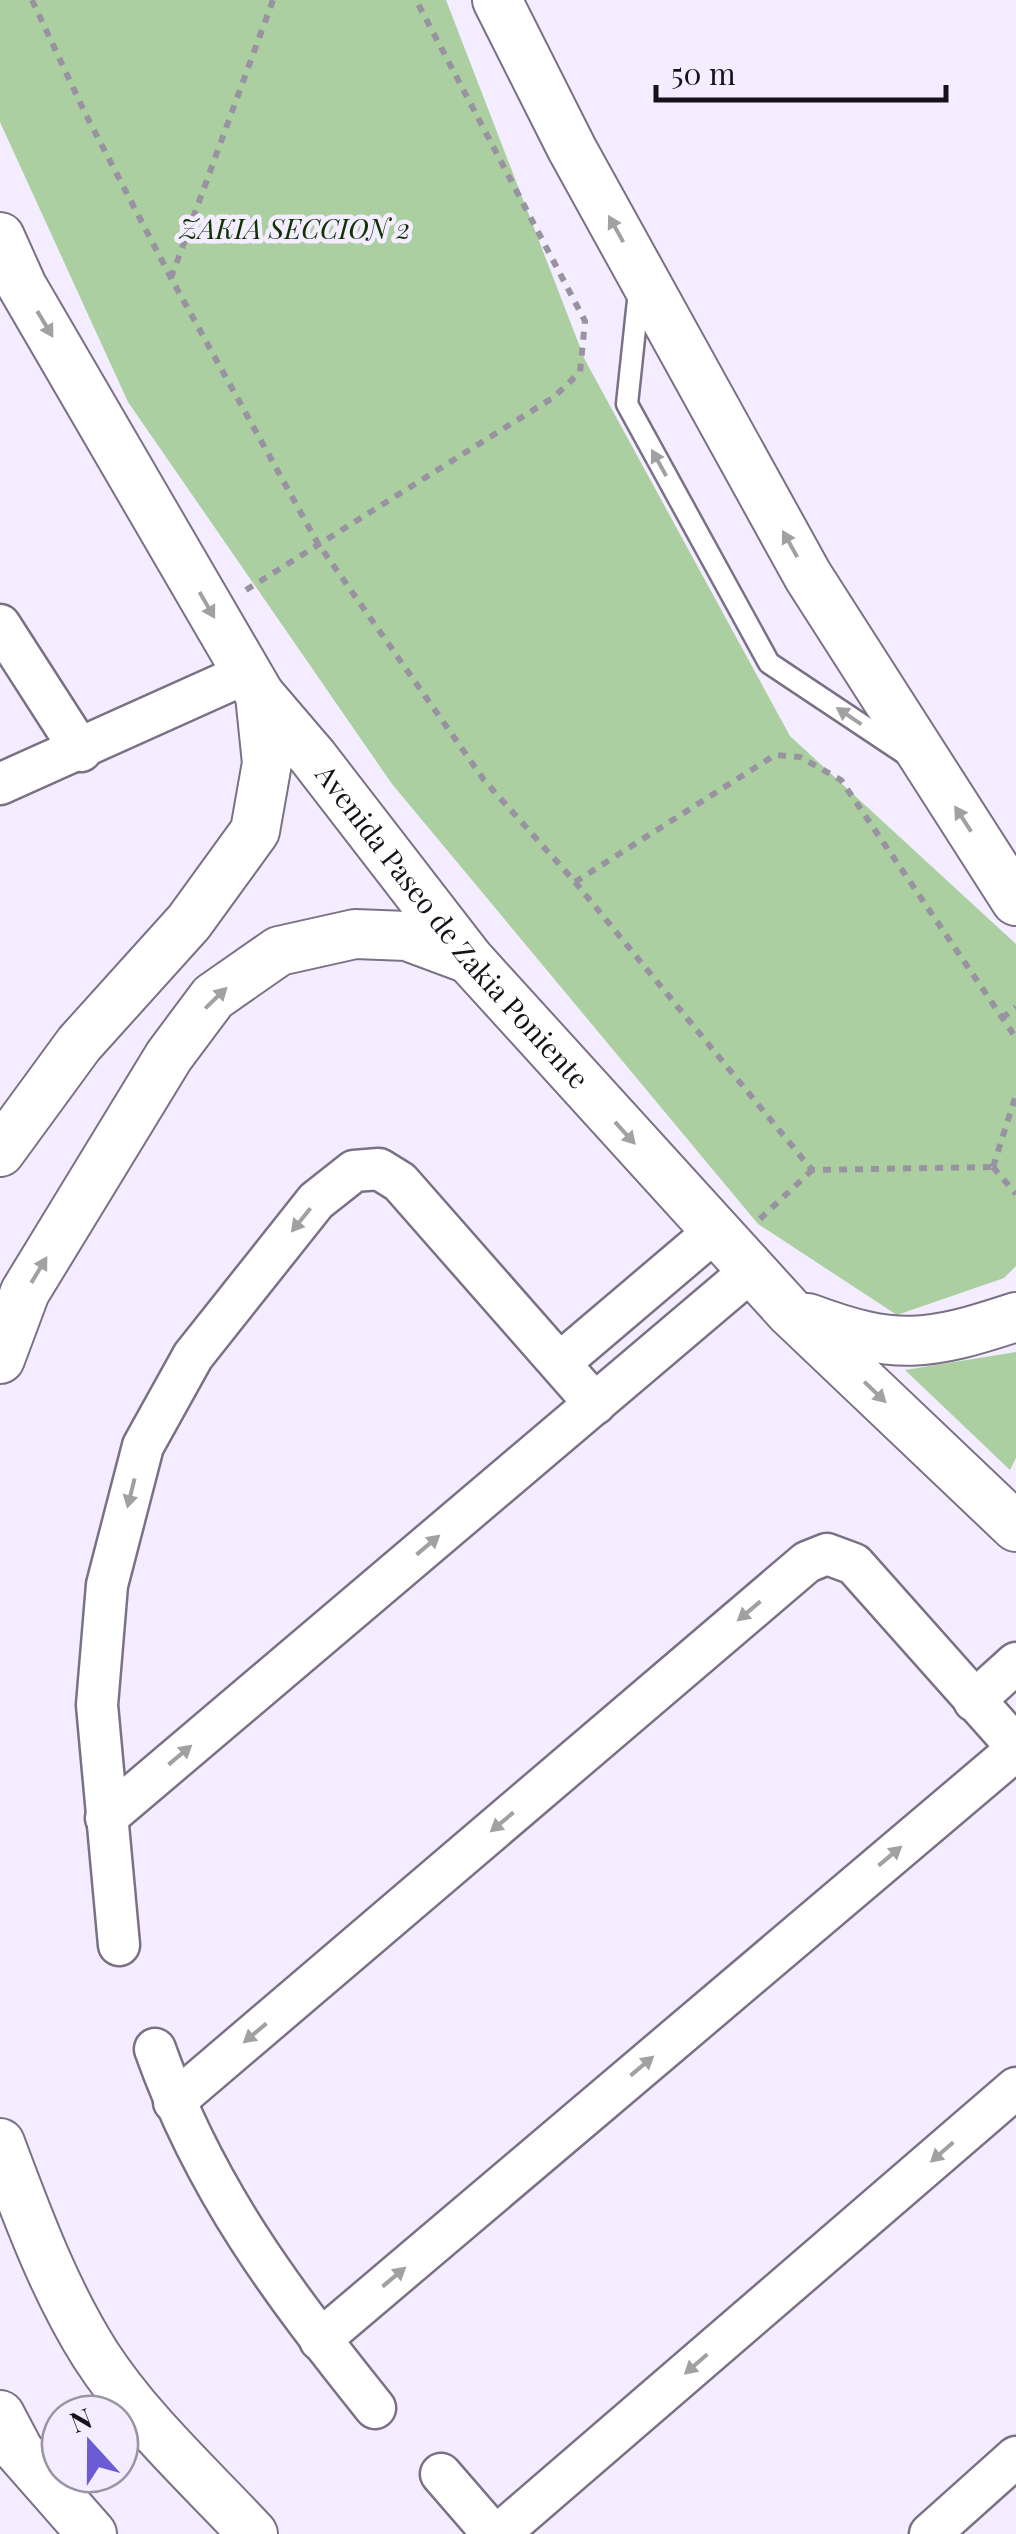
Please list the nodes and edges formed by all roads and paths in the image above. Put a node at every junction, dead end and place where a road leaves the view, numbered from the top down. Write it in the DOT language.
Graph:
graph roads {
  1 [pos="32,0"];
  2 [pos="273,0"];
  3 [pos="416,0"];
  4 [pos="497,0"];
  5 [pos="0,237"];
  6 [pos="641,275"];
  7 [pos="171,278"];
  8 [pos="317,542"];
  9 [pos="268,574"];
  10 [pos="0,626"];
  11 [pos="253,684"];
  12 [pos="81,751"];
  13 [pos="931,770"];
  14 [pos="0,784"];
  15 [pos="576,882"];
  16 [pos="1016,901"];
  17 [pos="469,958"];
  18 [pos="1016,1008"];
  19 [pos="1002,1018"];
  20 [pos="1016,1038"];
  21 [pos="1016,1095"];
  22 [pos="0,1152"];
  23 [pos="993,1168"];
  24 [pos="812,1170"];
  25 [pos="1016,1194"];
  26 [pos="769,1210"];
  27 [pos="714,1232"];
  28 [pos="752,1270"];
  29 [pos="790,1312"];
  30 [pos="1016,1316"];
  31 [pos="0,1359"];
  32 [pos="560,1362"];
  33 [pos="595,1404"];
  34 [pos="1016,1527"];
  35 [pos="1016,1663"];
  36 [pos="974,1701"];
  37 [pos="1016,1748"];
  38 [pos="106,1818"];
  39 [pos="119,1945"];
  40 [pos="154,2049"];
  41 [pos="1016,2088"];
  42 [pos="174,2102"];
  43 [pos="0,2143"];
  44 [pos="320,2340"];
  45 [pos="115,2394"];
  46 [pos="375,2408"];
  47 [pos="0,2415"];
  48 [pos="140,2438"];
  49 [pos="1016,2457"];
  50 [pos="40,2464"];
  51 [pos="440,2474"];
  52 [pos="78,2494"];
  53 [pos="92,2534"];
  54 [pos="253,2534"];
  55 [pos="496,2534"];
  56 [pos="930,2534"];
  1 -- 7 [label="path"];
  2 -- 7 [label="path"];
  3 -- 8 [label="path"];
  6 -- 4 [label="street, one-way"];
  5 -- 11 [label="street, Avenida Paseo de Zakia Poniente, one-way"];
  13 -- 6 [label="street, one-way"];
  13 -- 6 [label="lane, one-way"];
  7 -- 8 [label="path"];
  8 -- 9 [label="path"];
  8 -- 15 [label="path"];
  10 -- 12 [label="street"];
  11 -- 12 [label="street"];
  11 -- 17 [label="street, Avenida Paseo de Zakia Poniente"];
  11 -- 22 [label="street"];
  12 -- 14 [label="street"];
  16 -- 13 [label="street, one-way"];
  15 -- 19 [label="path"];
  15 -- 24 [label="path"];
  17 -- 27 [label="street, Avenida Paseo de Zakia Poniente, one-way"];
  31 -- 17 [label="street, one-way"];
  18 -- 19 [label="path"];
  19 -- 20 [label="path"];
  21 -- 23 [label="path"];
  23 -- 24 [label="path"];
  23 -- 25 [label="path"];
  24 -- 26 [label="path"];
  27 -- 28 [label="street, Avenida Paseo de Zakia Poniente"];
  27 -- 32 [label="street"];
  28 -- 29 [label="street, Avenida Paseo de Zakia Poniente"];
  28 -- 33 [label="street"];
  29 -- 30 [label="street"];
  29 -- 34 [label="street, Avenida Paseo de Zakia Poniente, one-way"];
  32 -- 33 [label="street"];
  32 -- 38 [label="street, one-way"];
  38 -- 33 [label="street, one-way"];
  35 -- 36 [label="street"];
  36 -- 37 [label="street"];
  36 -- 42 [label="street, one-way"];
  44 -- 37 [label="street, one-way"];
  38 -- 39 [label="street"];
  40 -- 42 [label="street"];
  41 -- 55 [label="street, one-way"];
  42 -- 44 [label="street"];
  43 -- 45 [label="street"];
  44 -- 46 [label="street"];
  47 -- 50 [label="street"];
  48 -- 54 [label="street"];
  49 -- 56 [label="street"];
  51 -- 55 [label="street"];
  52 -- 53 [label="street"];
}
